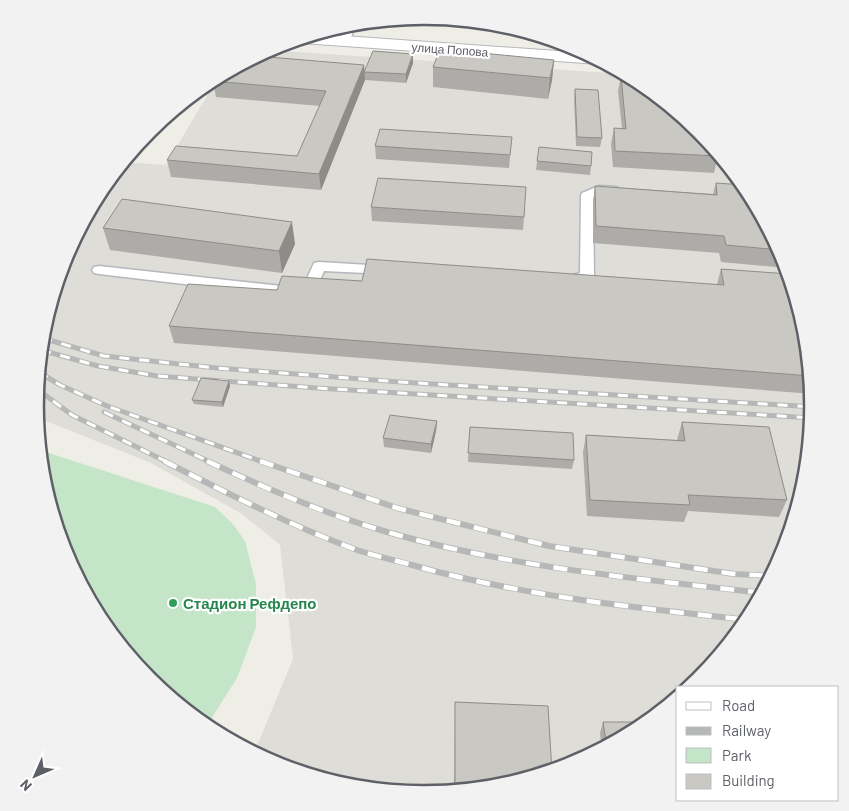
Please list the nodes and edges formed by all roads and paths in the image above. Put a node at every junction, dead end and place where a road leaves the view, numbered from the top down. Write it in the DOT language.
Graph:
graph roads {
  1 [pos="348,33"];
  2 [pos="321,39"];
  3 [pos="345,41"];
  4 [pos="578,58"];
  5 [pos="627,192"];
  6 [pos="722,198"];
  7 [pos="745,200"];
  8 [pos="100,270"];
  9 [pos="396,270"];
  10 [pos="559,280"];
  1 -- 3 [label="lane"];
  2 -- 3 [label="street, улица Попова"];
  3 -- 4 [label="street, улица Попова"];
  5 -- 10 [label="lane"];
  6 -- 7 [label="lane"];
  8 -- 9 [label="lane"];
}
